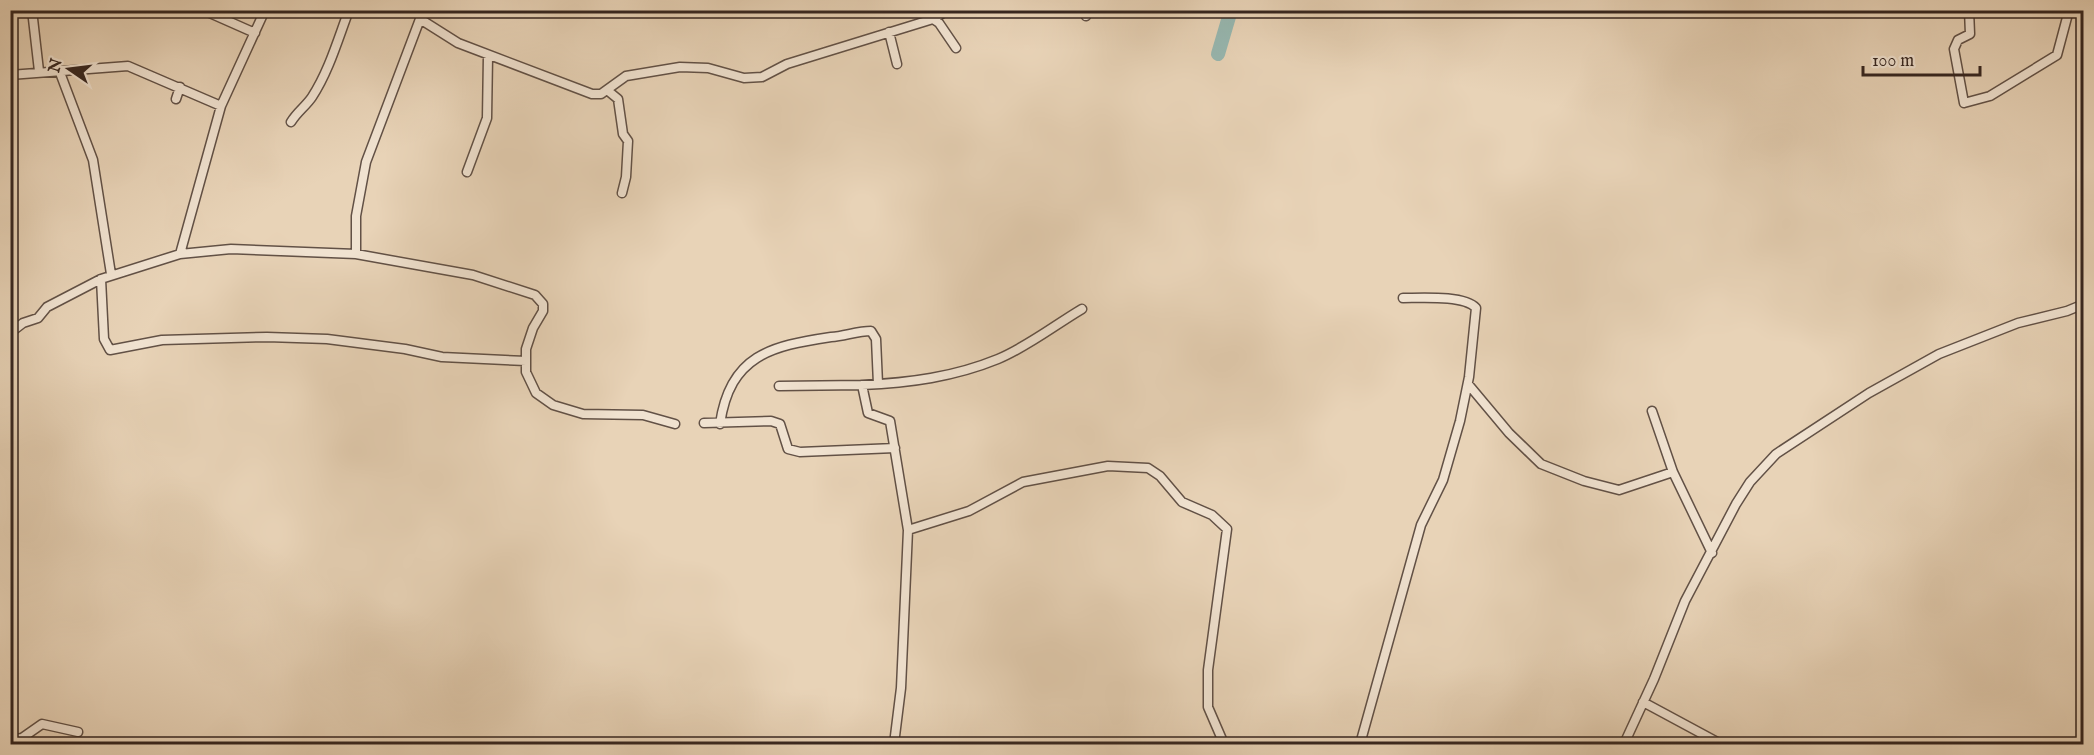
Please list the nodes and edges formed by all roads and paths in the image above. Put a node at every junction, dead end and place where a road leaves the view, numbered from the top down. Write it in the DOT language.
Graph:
graph roads {
  1 [pos="32,10"];
  2 [pos="203,10"];
  3 [pos="265,10"];
  4 [pos="349,10"];
  5 [pos="948,10"];
  6 [pos="1969,10"];
  7 [pos="2069,10"];
  8 [pos="419,15"];
  9 [pos="933,20"];
  10 [pos="889,32"];
  11 [pos="255,33"];
  12 [pos="956,48"];
  13 [pos="488,56"];
  14 [pos="897,64"];
  15 [pos="59,70"];
  16 [pos="39,72"];
  17 [pos="10,75"];
  18 [pos="180,87"];
  19 [pos="606,90"];
  20 [pos="176,99"];
  21 [pos="221,106"];
  22 [pos="291,122"];
  23 [pos="467,171"];
  24 [pos="622,194"];
  25 [pos="180,254"];
  26 [pos="356,255"];
  27 [pos="111,274"];
  28 [pos="100,279"];
  29 [pos="1404,298"];
  30 [pos="2084,304"];
  31 [pos="1082,309"];
  32 [pos="10,333"];
  33 [pos="526,361"];
  34 [pos="878,384"];
  35 [pos="1468,384"];
  36 [pos="862,385"];
  37 [pos="779,386"];
  38 [pos="1652,411"];
  39 [pos="704,423"];
  40 [pos="675,424"];
  41 [pos="720,424"];
  42 [pos="895,448"];
  43 [pos="1673,472"];
  44 [pos="909,530"];
  45 [pos="1712,553"];
  46 [pos="1643,702"];
  47 [pos="78,732"];
  48 [pos="10,740"];
  49 [pos="894,744"];
  50 [pos="1224,744"];
  51 [pos="1360,744"];
  52 [pos="1624,744"];
  53 [pos="1721,744"];
  1 -- 16 [label="street"];
  2 -- 11 [label="street"];
  3 -- 11 [label="street"];
  4 -- 22 [label="street"];
  5 -- 9 [label="street"];
  6 -- 7 [label="street"];
  8 -- 13 [label="street"];
  8 -- 26 [label="street"];
  9 -- 10 [label="street"];
  9 -- 12 [label="street"];
  10 -- 14 [label="street"];
  10 -- 19 [label="street"];
  11 -- 21 [label="street"];
  13 -- 19 [label="street"];
  13 -- 23 [label="street"];
  15 -- 16 [label="street"];
  15 -- 18 [label="street"];
  15 -- 27 [label="street"];
  16 -- 17 [label="street"];
  18 -- 20 [label="street"];
  18 -- 21 [label="street"];
  19 -- 24 [label="street"];
  21 -- 25 [label="street"];
  25 -- 26 [label="street"];
  25 -- 27 [label="street"];
  26 -- 33 [label="street"];
  27 -- 28 [label="street"];
  28 -- 32 [label="street"];
  28 -- 33 [label="street"];
  29 -- 35 [label="street"];
  30 -- 45 [label="street"];
  31 -- 34 [label="street"];
  33 -- 40 [label="street"];
  34 -- 36 [label="street"];
  34 -- 41 [label="street"];
  35 -- 43 [label="street"];
  35 -- 51 [label="street"];
  36 -- 37 [label="street"];
  36 -- 42 [label="street"];
  38 -- 43 [label="street"];
  39 -- 41 [label="street"];
  41 -- 42 [label="street"];
  42 -- 44 [label="street"];
  43 -- 45 [label="street"];
  44 -- 49 [label="street"];
  44 -- 50 [label="street"];
  45 -- 46 [label="street"];
  46 -- 52 [label="street"];
  46 -- 53 [label="street"];
  47 -- 48 [label="street"];
}
